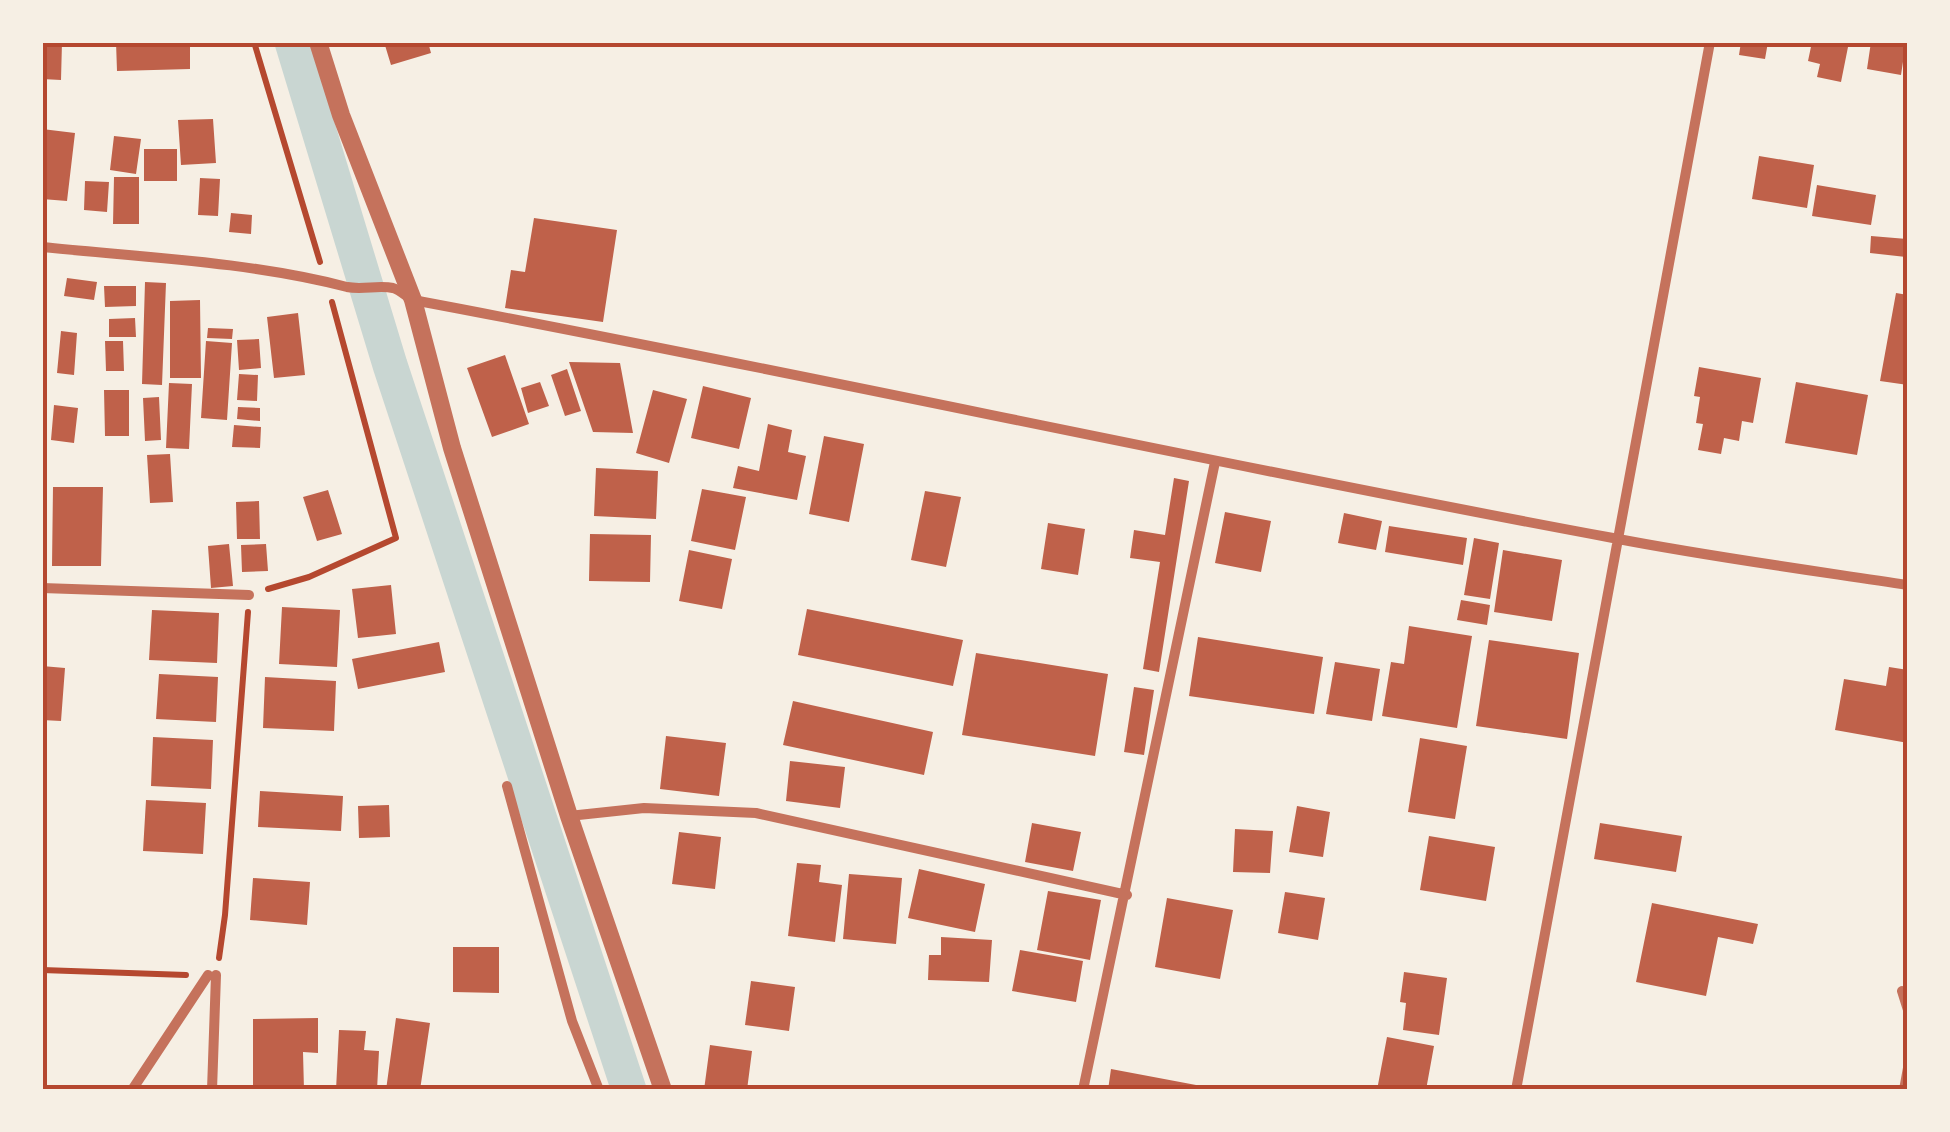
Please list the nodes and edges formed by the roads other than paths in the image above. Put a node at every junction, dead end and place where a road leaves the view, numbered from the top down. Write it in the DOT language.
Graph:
graph roads {
  1 [pos="318,42"];
  2 [pos="1710,42"];
  3 [pos="42,247"];
  4 [pos="413,300"];
  5 [pos="1216,462"];
  6 [pos="1618,540"];
  7 [pos="1908,585"];
  8 [pos="42,588"];
  9 [pos="249,595"];
  10 [pos="506,786"];
  11 [pos="569,816"];
  12 [pos="1126,895"];
  13 [pos="1902,991"];
  14 [pos="1908,1010"];
  15 [pos="1908,1068"];
  16 [pos="132,1090"];
  17 [pos="212,1090"];
  18 [pos="599,1090"];
  19 [pos="663,1090"];
  20 [pos="1084,1090"];
  21 [pos="1516,1090"];
  22 [pos="1904,1090"];
  1 -- 4 [label="street"];
  2 -- 6 [label="street"];
  3 -- 4 [label="street"];
  4 -- 5 [label="street"];
  4 -- 11 [label="street"];
  5 -- 6 [label="street"];
  5 -- 12 [label="street"];
  6 -- 7 [label="street"];
  6 -- 21 [label="street"];
  8 -- 9 [label="street"];
  10 -- 18 [label="street"];
  11 -- 12 [label="street"];
  11 -- 19 [label="street"];
  12 -- 20 [label="street"];
  13 -- 14 [label="street"];
  15 -- 22 [label="street"];
  16 -- 17 [label="street"];
}
